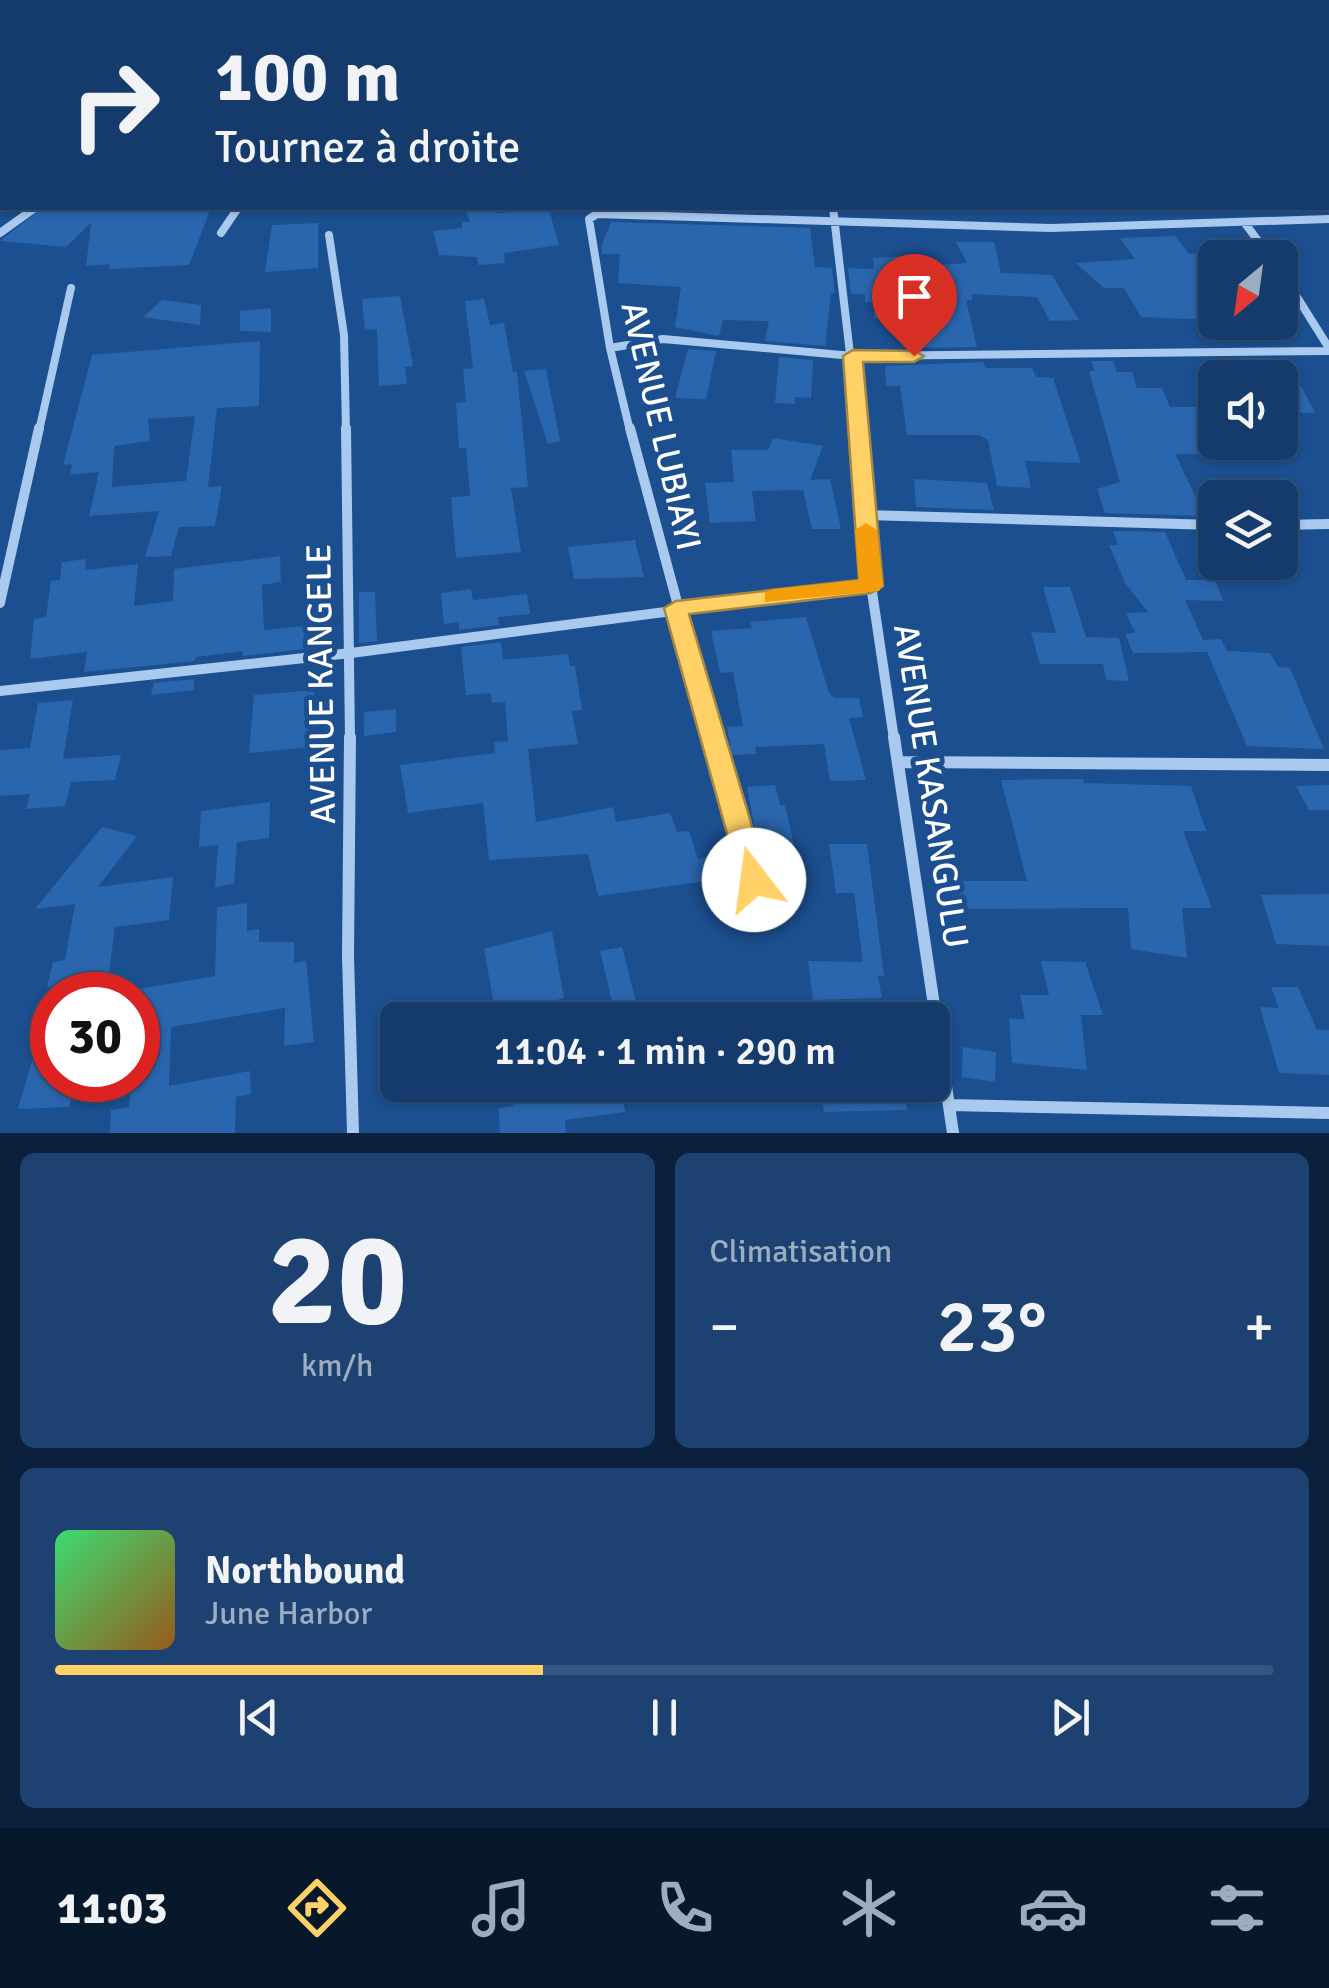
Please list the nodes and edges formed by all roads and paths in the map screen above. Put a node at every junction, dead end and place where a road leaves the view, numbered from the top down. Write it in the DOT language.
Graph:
graph roads {
  1 [pos="32,210"];
  2 [pos="237,210"];
  3 [pos="833,210"];
  4 [pos="1329,219"];
  5 [pos="1244,222"];
  6 [pos="836,223"];
  7 [pos="0,233"];
  8 [pos="221,233"];
  9 [pos="329,235"];
  10 [pos="1258,240"];
  11 [pos="71,288"];
  12 [pos="1298,299"];
  13 [pos="610,348"];
  14 [pos="1329,349"];
  15 [pos="853,356"];
  16 [pos="865,515"];
  17 [pos="1329,524"];
  18 [pos="1198,525"];
  19 [pos="1298,525"];
  20 [pos="14,538"];
  21 [pos="0,540"];
  22 [pos="871,586"];
  23 [pos="0,603"];
  24 [pos="676,608"];
  25 [pos="351,653"];
  26 [pos="0,691"];
  27 [pos="901,762"];
  28 [pos="1329,764"];
  29 [pos="754,880"];
  30 [pos="950,1105"];
  31 [pos="1329,1113"];
  32 [pos="353,1133"];
  33 [pos="953,1133"];
  1 -- 7 [label="street"];
  2 -- 8 [label="street"];
  3 -- 6 [label="street, AVENUE KASANGULU"];
  4 -- 5 [label="street"];
  5 -- 6 [label="street"];
  5 -- 10 [label="street"];
  6 -- 13 [label="street, AVENUE LUBIAYI"];
  6 -- 15 [label="street, AVENUE KASANGULU"];
  9 -- 25 [label="street, AVENUE KANGELE"];
  11 -- 20 [label="street"];
  12 -- 14 [label="street"];
  13 -- 15 [label="street"];
  13 -- 24 [label="street, AVENUE LUBIAYI"];
  14 -- 15 [label="street"];
  15 -- 16 [label="street, AVENUE KASANGULU"];
  16 -- 18 [label="street"];
  16 -- 22 [label="street, AVENUE KASANGULU"];
  17 -- 19 [label="street"];
  20 -- 21 [label="street"];
  20 -- 23 [label="street"];
  22 -- 24 [label="street"];
  22 -- 27 [label="street, AVENUE KASANGULU"];
  24 -- 25 [label="street"];
  24 -- 29 [label="street, AVENUE LUBIAYI"];
  25 -- 26 [label="street"];
  25 -- 32 [label="street, AVENUE KANGELE"];
  27 -- 28 [label="street"];
  27 -- 30 [label="street, AVENUE KASANGULU"];
  30 -- 31 [label="street"];
  30 -- 33 [label="street, AVENUE KASANGULU"];
}
